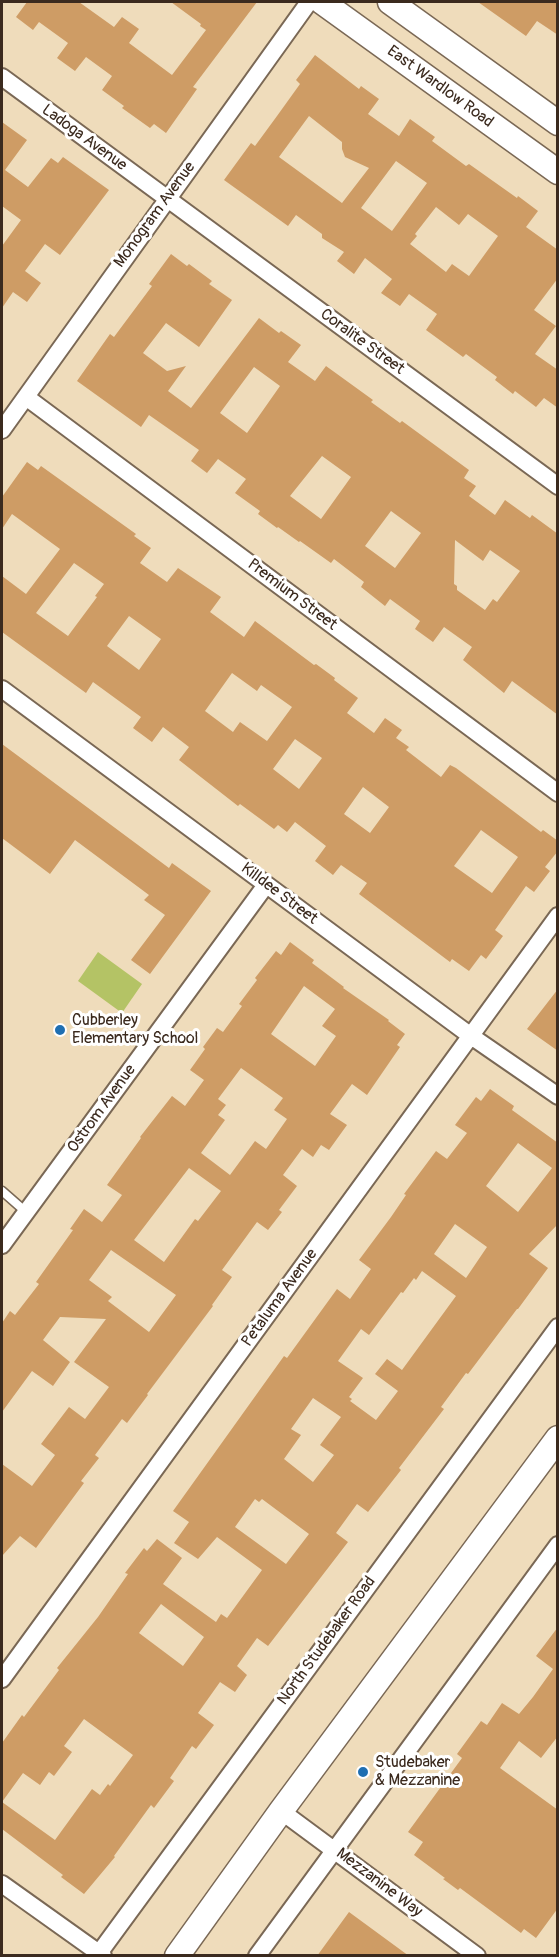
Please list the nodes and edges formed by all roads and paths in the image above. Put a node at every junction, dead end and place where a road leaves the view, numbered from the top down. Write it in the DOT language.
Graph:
graph roads {
  1 [pos="309,2"];
  2 [pos="322,2"];
  3 [pos="390,2"];
  4 [pos="2,77"];
  5 [pos="558,123"];
  6 [pos="558,172"];
  7 [pos="167,199"];
  8 [pos="26,397"];
  9 [pos="2,430"];
  10 [pos="558,486"];
  11 [pos="2,689"];
  12 [pos="558,794"];
  13 [pos="266,885"];
  14 [pos="558,916"];
  15 [pos="471,1036"];
  16 [pos="558,1096"];
  17 [pos="2,1191"];
  18 [pos="26,1212"];
  19 [pos="2,1245"];
  20 [pos="558,1327"];
  21 [pos="558,1438"];
  22 [pos="558,1545"];
  23 [pos="2,1679"];
  24 [pos="281,1812"];
  25 [pos="334,1850"];
  26 [pos="2,1884"];
  27 [pos="99,1955"];
  28 [pos="177,1956"];
  29 [pos="257,1956"];
  30 [pos="477,1956"];
  1 -- 7 [label="street, Monogram Avenue"];
  2 -- 6 [label="main road, East Wardlow Road"];
  3 -- 5 [label="main road"];
  4 -- 7 [label="street, Ladoga Avenue"];
  7 -- 8 [label="street, Monogram Avenue"];
  7 -- 10 [label="street, Coralite Street"];
  8 -- 9 [label="street, Monogram Avenue"];
  8 -- 12 [label="street, Premium Street"];
  11 -- 13 [label="street, Killdee Street"];
  13 -- 15 [label="street, Killdee Street"];
  13 -- 18 [label="street, Ostrom Avenue"];
  14 -- 15 [label="street, Petaluma Avenue"];
  15 -- 16 [label="street, Killdee Street"];
  15 -- 23 [label="street, Petaluma Avenue"];
  17 -- 18 [label="lane"];
  18 -- 19 [label="street, Ostrom Avenue"];
  20 -- 27 [label="street, North Studebaker Road"];
  21 -- 24 [label="main road"];
  22 -- 25 [label="street"];
  24 -- 25 [label="street, Mezzanine Way"];
  24 -- 28 [label="main road"];
  25 -- 29 [label="street"];
  25 -- 30 [label="street, Mezzanine Way"];
  26 -- 27 [label="street"];
}
